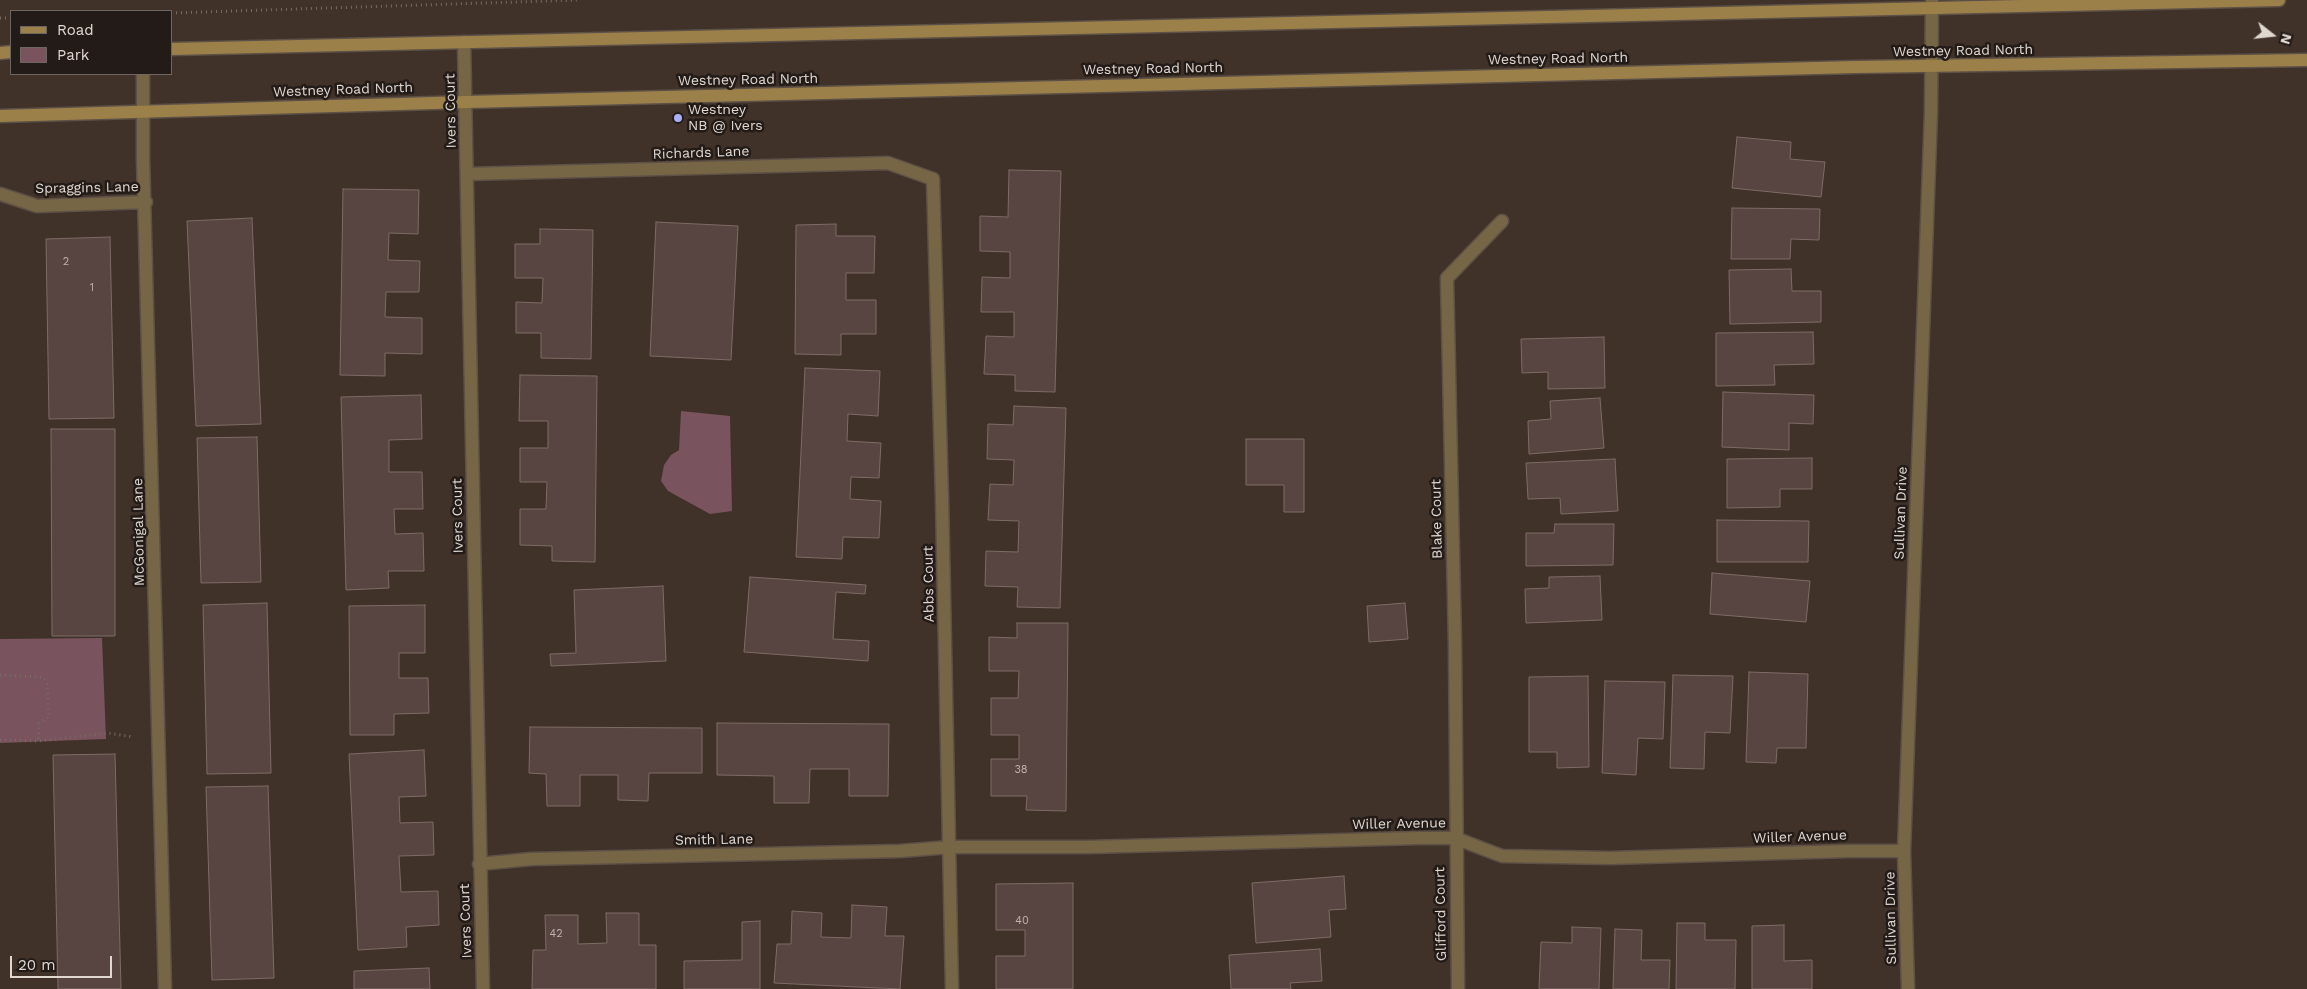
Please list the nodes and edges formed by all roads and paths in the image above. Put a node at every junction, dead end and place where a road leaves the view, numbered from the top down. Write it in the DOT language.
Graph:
graph roads {
  1 [pos="579,0"];
  2 [pos="2279,0"];
  3 [pos="1932,4"];
  4 [pos="172,13"];
  5 [pos="464,42"];
  6 [pos="172,49"];
  7 [pos="2307,60"];
  8 [pos="1932,67"];
  9 [pos="143,75"];
  10 [pos="467,102"];
  11 [pos="143,111"];
  12 [pos="0,116"];
  13 [pos="467,174"];
  14 [pos="933,179"];
  15 [pos="0,194"];
  16 [pos="146,202"];
  17 [pos="1502,221"];
  18 [pos="0,675"];
  19 [pos="0,740"];
  20 [pos="38,741"];
  21 [pos="159,741"];
  22 [pos="1455,838"];
  23 [pos="950,847"];
  24 [pos="1904,851"];
  25 [pos="479,864"];
  26 [pos="166,989"];
  27 [pos="483,989"];
  28 [pos="952,989"];
  29 [pos="1458,989"];
  30 [pos="1908,989"];
  1 -- 4 [label="path"];
  2 -- 3 [label="main road"];
  3 -- 5 [label="main road"];
  3 -- 8 [label="street, Sullivan Drive"];
  5 -- 6 [label="main road"];
  5 -- 10 [label="street, Ivers Court"];
  7 -- 8 [label="main road, Westney Road North"];
  8 -- 10 [label="main road, Westney Road North"];
  8 -- 24 [label="street, Sullivan Drive"];
  9 -- 11 [label="street, McGonigal Lane"];
  10 -- 11 [label="main road, Westney Road North"];
  10 -- 13 [label="street, Ivers Court"];
  11 -- 12 [label="main road, Westney Road North"];
  11 -- 16 [label="street, McGonigal Lane"];
  13 -- 14 [label="street, Richards Lane"];
  13 -- 25 [label="street, Ivers Court"];
  14 -- 23 [label="street, Abbs Court"];
  15 -- 16 [label="street, Spraggins Lane"];
  16 -- 21 [label="street, McGonigal Lane"];
  17 -- 22 [label="street, Blake Court"];
  18 -- 20 [label="path"];
  19 -- 20 [label="path"];
  20 -- 21 [label="path"];
  21 -- 26 [label="street, McGonigal Lane"];
  22 -- 23 [label="street, Willer Avenue"];
  22 -- 24 [label="street, Willer Avenue"];
  22 -- 29 [label="street, Glifford Court"];
  23 -- 25 [label="street, Smith Lane"];
  23 -- 28 [label="street, Abbs Court"];
  24 -- 30 [label="street, Sullivan Drive"];
  25 -- 27 [label="street, Ivers Court"];
}
